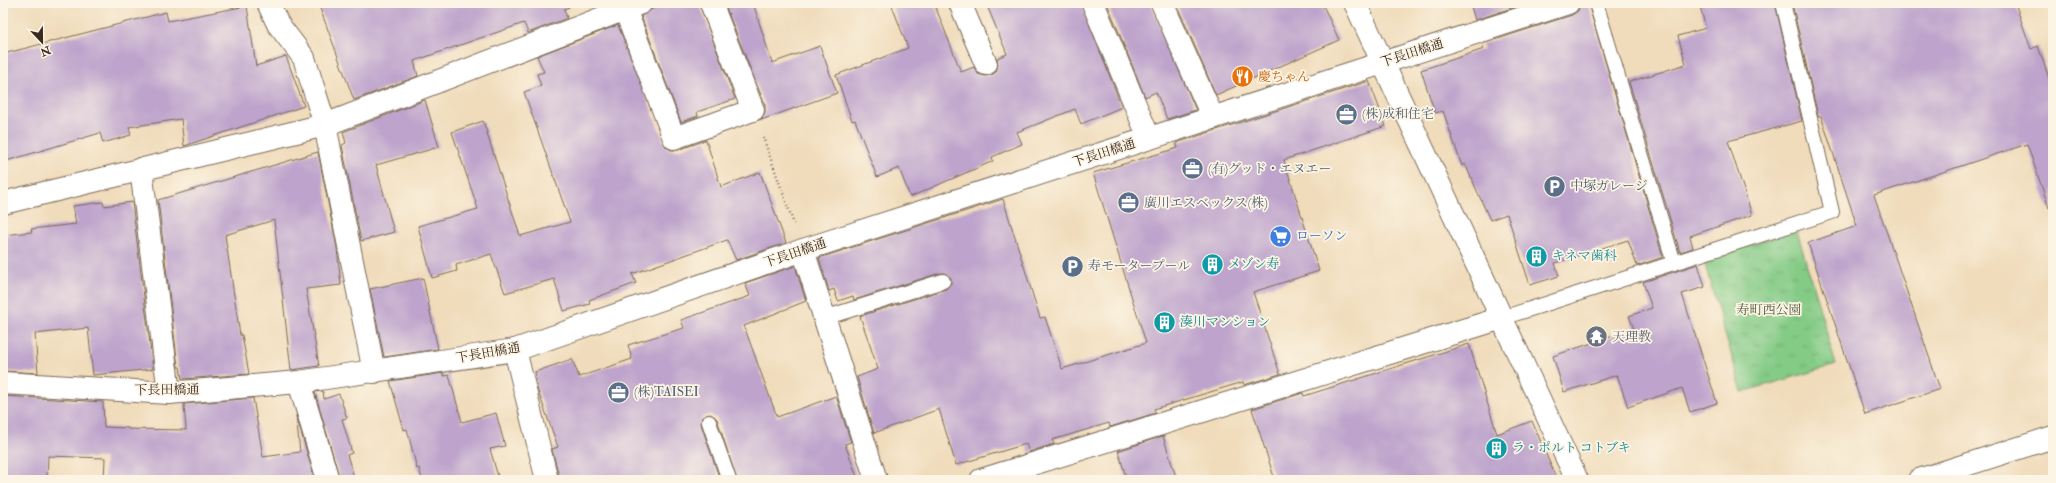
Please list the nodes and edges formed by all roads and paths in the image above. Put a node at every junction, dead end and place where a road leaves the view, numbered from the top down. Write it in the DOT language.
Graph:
graph roads {
  1 [pos="268,3"];
  2 [pos="711,3"];
  3 [pos="960,3"];
  4 [pos="1093,3"];
  5 [pos="1162,3"];
  6 [pos="1355,3"];
  7 [pos="1568,3"];
  8 [pos="1596,3"];
  9 [pos="1783,3"];
  10 [pos="633,6"];
  11 [pos="1382,63"];
  12 [pos="986,64"];
  13 [pos="753,110"];
  14 [pos="1213,118"];
  15 [pos="325,125"];
  16 [pos="1149,138"];
  17 [pos="141,169"];
  18 [pos="3,203"];
  19 [pos="803,250"];
  20 [pos="1674,263"];
  21 [pos="943,281"];
  22 [pos="824,318"];
  23 [pos="1502,318"];
  24 [pos="515,350"];
  25 [pos="374,372"];
  26 [pos="299,382"];
  27 [pos="3,383"];
  28 [pos="169,393"];
  29 [pos="709,422"];
  30 [pos="2053,437"];
  31 [pos="328,480"];
  32 [pos="547,480"];
  33 [pos="729,480"];
  34 [pos="876,480"];
  35 [pos="981,480"];
  36 [pos="1577,480"];
  37 [pos="1919,480"];
  1 -- 15 [label="street"];
  2 -- 13 [label="street"];
  3 -- 12 [label="street"];
  4 -- 16 [label="street"];
  5 -- 14 [label="street"];
  6 -- 11 [label="street"];
  7 -- 11 [label="street, 下長田橋通"];
  8 -- 20 [label="lane"];
  9 -- 20 [label="lane"];
  10 -- 13 [label="street"];
  10 -- 15 [label="street"];
  11 -- 14 [label="street, 下長田橋通"];
  11 -- 23 [label="street"];
  13 -- 19 [label="path"];
  14 -- 16 [label="street, 下長田橋通"];
  15 -- 17 [label="street"];
  15 -- 25 [label="street"];
  16 -- 19 [label="street, 下長田橋通"];
  17 -- 18 [label="street"];
  17 -- 28 [label="street"];
  19 -- 22 [label="street"];
  19 -- 24 [label="street, 下長田橋通"];
  20 -- 23 [label="lane"];
  21 -- 22 [label="lane"];
  22 -- 34 [label="street"];
  23 -- 35 [label="street"];
  23 -- 36 [label="street"];
  24 -- 25 [label="street, 下長田橋通"];
  24 -- 32 [label="street"];
  25 -- 26 [label="street, 下長田橋通"];
  26 -- 28 [label="street, 下長田橋通"];
  26 -- 31 [label="street"];
  27 -- 28 [label="street, 下長田橋通"];
  29 -- 33 [label="lane"];
  30 -- 37 [label="street"];
}
